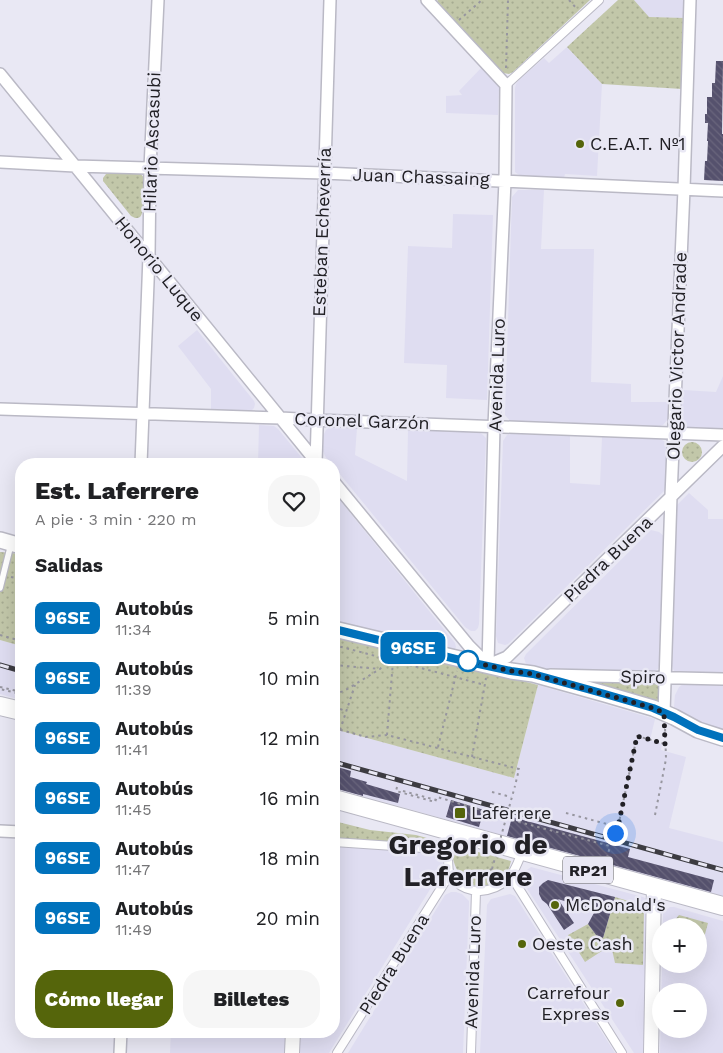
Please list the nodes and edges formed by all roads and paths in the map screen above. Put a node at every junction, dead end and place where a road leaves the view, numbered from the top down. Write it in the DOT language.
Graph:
graph roads {
  1 [pos="158,0"];
  2 [pos="330,0"];
  3 [pos="428,0"];
  4 [pos="482,0"];
  5 [pos="508,0"];
  6 [pos="599,0"];
  7 [pos="690,0"];
  8 [pos="452,26"];
  9 [pos="0,74"];
  10 [pos="506,85"];
  11 [pos="0,162"];
  12 [pos="75,166"];
  13 [pos="150,168"];
  14 [pos="324,173"];
  15 [pos="505,181"];
  16 [pos="684,189"];
  17 [pos="723,191"];
  18 [pos="148,256"];
  19 [pos="0,409"];
  20 [pos="144,413"];
  21 [pos="281,418"];
  22 [pos="316,420"];
  23 [pos="494,426"];
  24 [pos="674,433"];
  25 [pos="723,435"];
  26 [pos="723,446"];
  27 [pos="142,458"];
  28 [pos="313,458"];
  29 [pos="317,458"];
  30 [pos="340,489"];
  31 [pos="671,496"];
  32 [pos="11,543"];
  33 [pos="0,588"];
  34 [pos="340,630"];
  35 [pos="0,635"];
  36 [pos="15,639"];
  37 [pos="340,647"];
  38 [pos="388,659"];
  39 [pos="460,660"];
  40 [pos="393,661"];
  41 [pos="488,665"];
  42 [pos="340,666"];
  43 [pos="380,669"];
  44 [pos="533,674"];
  45 [pos="665,677"];
  46 [pos="455,678"];
  47 [pos="723,679"];
  48 [pos="355,685"];
  49 [pos="485,685"];
  50 [pos="0,688"];
  51 [pos="15,691"];
  52 [pos="15,692"];
  53 [pos="340,692"];
  54 [pos="0,706"];
  55 [pos="340,709"];
  56 [pos="15,710"];
  57 [pos="346,711"];
  58 [pos="664,713"];
  59 [pos="340,730"];
  60 [pos="387,735"];
  61 [pos="723,738"];
  62 [pos="665,744"];
  63 [pos="438,747"];
  64 [pos="472,757"];
  65 [pos="397,787"];
  66 [pos="403,791"];
  67 [pos="492,792"];
  68 [pos="511,797"];
  69 [pos="436,800"];
  70 [pos="340,801"];
  71 [pos="485,810"];
  72 [pos="566,813"];
  73 [pos="506,816"];
  74 [pos="655,816"];
  75 [pos="618,827"];
  76 [pos="0,831"];
  77 [pos="15,832"];
  78 [pos="340,842"];
  79 [pos="522,852"];
  80 [pos="450,874"];
  81 [pos="511,876"];
  82 [pos="654,887"];
  83 [pos="476,891"];
  84 [pos="723,906"];
  85 [pos="121,1038"];
  86 [pos="293,1038"];
  87 [pos="120,1053"];
  88 [pos="292,1053"];
  89 [pos="338,1053"];
  90 [pos="471,1053"];
  91 [pos="622,1053"];
  92 [pos="651,1053"];
  1 -- 13 [label="street, Hilario Ascasubi"];
  2 -- 14 [label="street, Esteban Echeverría"];
  3 -- 8 [label="street"];
  4 -- 8 [label="path"];
  5 -- 10 [label="path"];
  6 -- 10 [label="street"];
  7 -- 16 [label="street, Olegario Victor Andrade"];
  8 -- 10 [label="street"];
  9 -- 12 [label="street, Honorio Luque"];
  10 -- 15 [label="street, Avenida Luro"];
  11 -- 12 [label="street, Juan Chassaing"];
  12 -- 13 [label="street, Juan Chassaing"];
  12 -- 18 [label="street, Honorio Luque"];
  13 -- 14 [label="street, Juan Chassaing"];
  13 -- 18 [label="street, Hilario Ascasubi"];
  14 -- 15 [label="street, Juan Chassaing"];
  14 -- 22 [label="street, Esteban Echeverría"];
  15 -- 16 [label="street, Juan Chassaing"];
  15 -- 23 [label="street, Avenida Luro"];
  16 -- 17 [label="street, Juan Chassaing"];
  16 -- 24 [label="street, Olegario Victor Andrade"];
  18 -- 20 [label="street, Hilario Ascasubi"];
  18 -- 21 [label="street, Honorio Luque"];
  19 -- 20 [label="street, Coronel Garzón"];
  20 -- 21 [label="street, Coronel Garzón"];
  20 -- 27 [label="street, Hilario Ascasubi"];
  21 -- 22 [label="street, Coronel Garzón"];
  21 -- 28 [label="street, Honorio Luque"];
  22 -- 23 [label="street, Coronel Garzón"];
  22 -- 29 [label="street, Esteban Echeverría"];
  23 -- 24 [label="street, Coronel Garzón"];
  23 -- 41 [label="street, Avenida Luro"];
  24 -- 25 [label="street, Coronel Garzón"];
  24 -- 31 [label="street, Olegario Victor Andrade"];
  26 -- 31 [label="street, Piedra Buena"];
  30 -- 41 [label="street"];
  31 -- 41 [label="street, Piedra Buena"];
  31 -- 45 [label="street, Olegario Victor Andrade"];
  32 -- 33 [label="lane"];
  34 -- 39 [label="main road"];
  35 -- 36 [label="path"];
  37 -- 38 [label="path"];
  38 -- 40 [label="path"];
  38 -- 43 [label="path"];
  39 -- 41 [label="main road"];
  39 -- 46 [label="path"];
  40 -- 46 [label="path"];
  40 -- 60 [label="path"];
  41 -- 44 [label="main road"];
  41 -- 49 [label="path"];
  42 -- 43 [label="path"];
  43 -- 48 [label="path"];
  44 -- 45 [label="street, Spiro"];
  44 -- 58 [label="main road"];
  45 -- 47 [label="street, Spiro"];
  45 -- 58 [label="street, Olegario Victor Andrade"];
  46 -- 49 [label="path"];
  46 -- 63 [label="path"];
  48 -- 53 [label="path"];
  48 -- 57 [label="path"];
  49 -- 64 [label="path"];
  50 -- 51 [label="path"];
  50 -- 52 [label="path"];
  54 -- 56 [label="main road"];
  55 -- 57 [label="path"];
  57 -- 59 [label="path"];
  58 -- 61 [label="main road"];
  58 -- 62 [label="path"];
  59 -- 60 [label="path"];
  60 -- 63 [label="path"];
  62 -- 74 [label="path"];
  62 -- 75 [label="path"];
  63 -- 64 [label="path"];
  64 -- 68 [label="path, bridge"];
  65 -- 69 [label="path"];
  66 -- 69 [label="path"];
  67 -- 68 [label="path"];
  68 -- 73 [label="path, bridge"];
  69 -- 71 [label="path"];
  70 -- 79 [label="main road, RP21"];
  71 -- 73 [label="path"];
  71 -- 75 [label="path"];
  72 -- 75 [label="path"];
  73 -- 83 [label="path, bridge"];
  76 -- 77 [label="street"];
  78 -- 80 [label="street"];
  79 -- 81 [label="street"];
  79 -- 82 [label="main road, RP21"];
  80 -- 83 [label="street"];
  80 -- 89 [label="street, Piedra Buena"];
  81 -- 83 [label="street"];
  81 -- 91 [label="street"];
  82 -- 84 [label="main road, RP21"];
  82 -- 92 [label="street"];
  83 -- 90 [label="street, Avenida Luro"];
  85 -- 87 [label="street"];
  86 -- 88 [label="street"];
}
